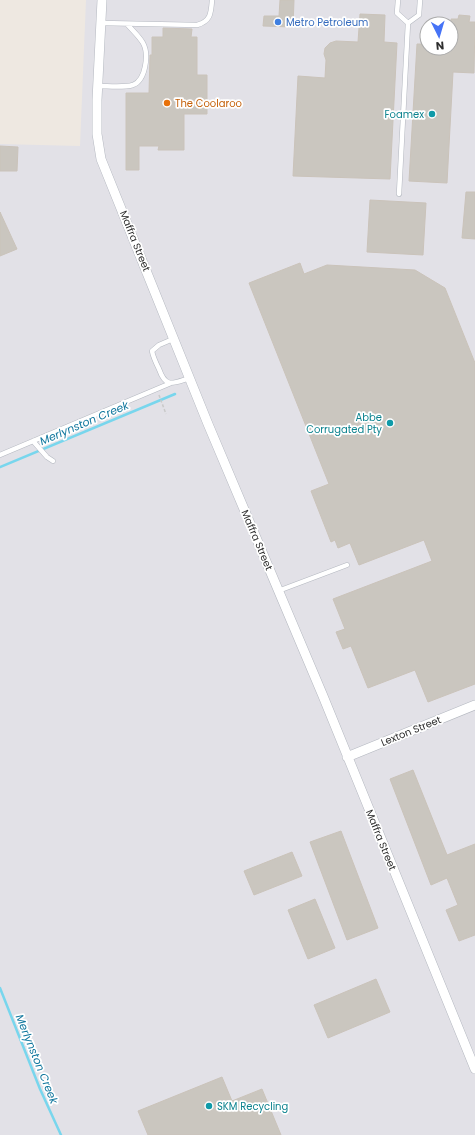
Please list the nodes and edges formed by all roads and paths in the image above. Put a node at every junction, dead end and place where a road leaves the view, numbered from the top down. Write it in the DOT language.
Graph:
graph roads {
  1 [pos="102,0"];
  2 [pos="212,0"];
  3 [pos="398,0"];
  4 [pos="420,0"];
  5 [pos="101,23"];
  6 [pos="408,23"];
  7 [pos="127,24"];
  8 [pos="98,86"];
  9 [pos="399,194"];
  10 [pos="174,338"];
  11 [pos="190,378"];
  12 [pos="171,383"];
  13 [pos="158,395"];
  14 [pos="166,414"];
  15 [pos="33,441"];
  16 [pos="0,454"];
  17 [pos="53,461"];
  18 [pos="347,565"];
  19 [pos="278,591"];
  20 [pos="475,705"];
  21 [pos="347,757"];
  22 [pos="475,1069"];
  1 -- 5 [label="street, Maffra Street"];
  2 -- 7 [label="lane"];
  3 -- 6 [label="lane"];
  4 -- 6 [label="lane"];
  5 -- 7 [label="lane"];
  5 -- 8 [label="street, Maffra Street"];
  6 -- 9 [label="lane"];
  7 -- 8 [label="lane"];
  8 -- 10 [label="street, Maffra Street"];
  10 -- 11 [label="street, Maffra Street"];
  10 -- 12 [label="lane"];
  11 -- 12 [label="lane"];
  11 -- 19 [label="street, Maffra Street"];
  12 -- 15 [label="lane"];
  13 -- 14 [label="path"];
  15 -- 16 [label="lane"];
  15 -- 17 [label="lane"];
  18 -- 19 [label="lane"];
  19 -- 21 [label="street, Maffra Street"];
  20 -- 21 [label="street, Lexton Street"];
  21 -- 22 [label="street, Maffra Street"];
}
